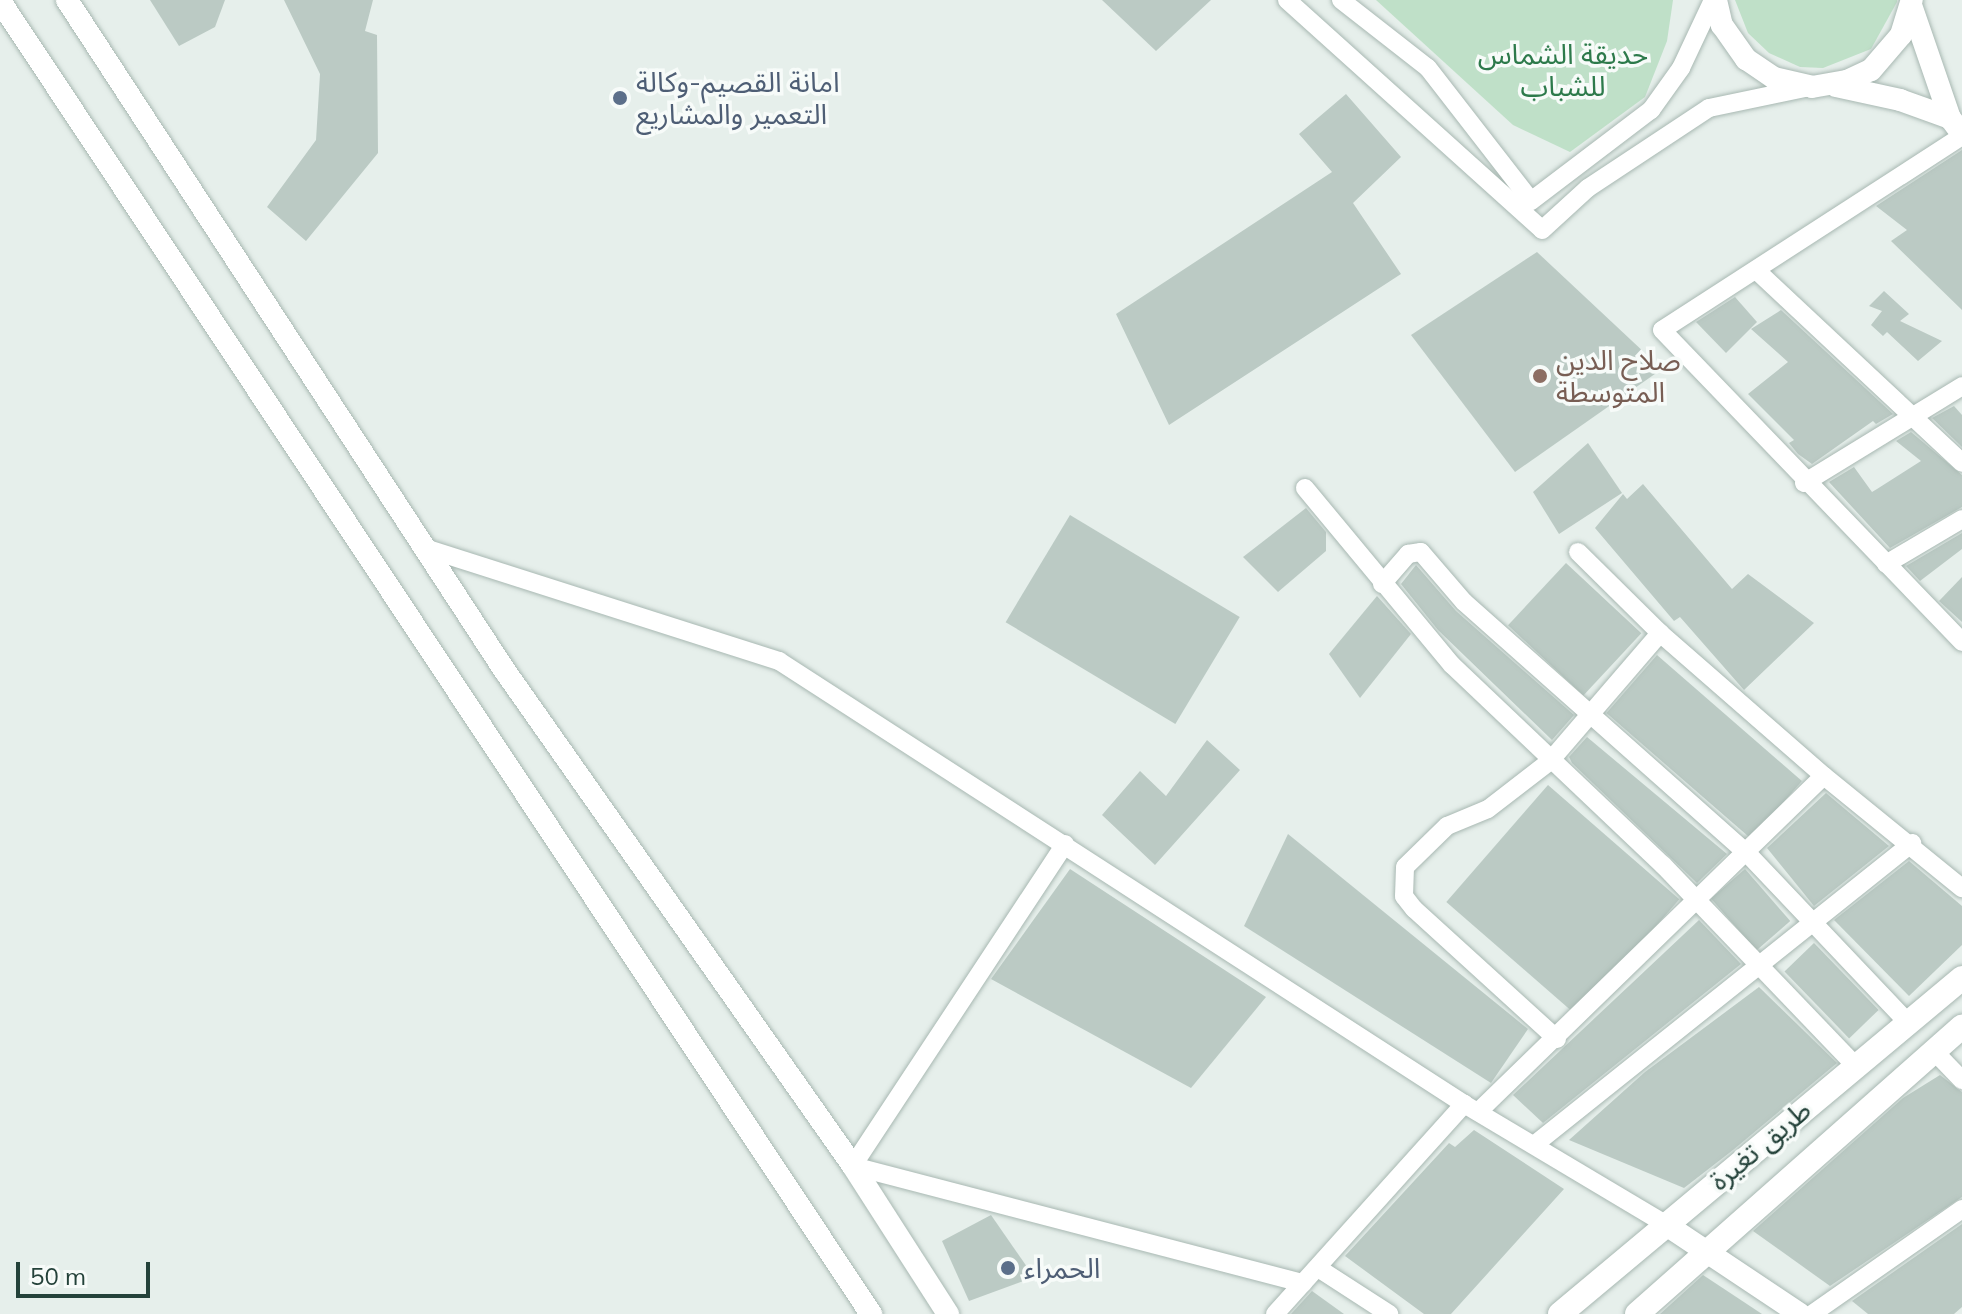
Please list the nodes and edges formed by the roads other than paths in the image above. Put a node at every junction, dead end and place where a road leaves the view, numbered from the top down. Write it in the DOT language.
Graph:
graph roads {
  1 [pos="67,0"];
  2 [pos="1287,0"];
  3 [pos="1341,0"];
  4 [pos="1715,0"];
  5 [pos="0,1"];
  6 [pos="1911,2"];
  7 [pos="1820,86"];
  8 [pos="1958,129"];
  9 [pos="1756,270"];
  10 [pos="1962,386"];
  11 [pos="1914,417"];
  12 [pos="1962,463"];
  13 [pos="1805,482"];
  14 [pos="1305,488"];
  15 [pos="1962,519"];
  16 [pos="425,548"];
  17 [pos="1578,552"];
  18 [pos="1886,564"];
  19 [pos="1382,584"];
  20 [pos="1660,633"];
  21 [pos="1962,642"];
  22 [pos="1590,714"];
  23 [pos="1550,761"];
  24 [pos="1824,776"];
  25 [pos="1912,843"];
  26 [pos="1065,844"];
  27 [pos="1747,853"];
  28 [pos="1962,888"];
  29 [pos="1699,902"];
  30 [pos="1814,923"];
  31 [pos="1760,962"];
  32 [pos="1962,978"];
  33 [pos="1909,1024"];
  34 [pos="1962,1026"];
  35 [pos="1557,1039"];
  36 [pos="1933,1050"];
  37 [pos="1855,1065"];
  38 [pos="1962,1080"];
  39 [pos="1471,1108"];
  40 [pos="1534,1145"];
  41 [pos="853,1166"];
  42 [pos="1962,1209"];
  43 [pos="1665,1224"];
  44 [pos="1706,1251"];
  45 [pos="1318,1268"];
  46 [pos="1303,1283"];
  47 [pos="871,1314"];
  48 [pos="948,1314"];
  49 [pos="1275,1314"];
  50 [pos="1389,1314"];
  51 [pos="1560,1314"];
  52 [pos="1637,1314"];
  53 [pos="1800,1314"];
  54 [pos="1812,1314"];
  1 -- 16 [label="street"];
  2 -- 7 [label="street"];
  3 -- 4 [label="street"];
  4 -- 7 [label="street"];
  5 -- 47 [label="street"];
  6 -- 7 [label="street"];
  6 -- 8 [label="street"];
  7 -- 8 [label="street"];
  8 -- 9 [label="street"];
  9 -- 11 [label="street"];
  9 -- 13 [label="street"];
  10 -- 11 [label="street"];
  11 -- 12 [label="street"];
  11 -- 13 [label="street"];
  13 -- 18 [label="street"];
  14 -- 19 [label="street"];
  15 -- 18 [label="street"];
  16 -- 26 [label="street"];
  16 -- 41 [label="street"];
  17 -- 20 [label="street"];
  18 -- 21 [label="street"];
  19 -- 22 [label="street"];
  19 -- 23 [label="street"];
  20 -- 22 [label="street"];
  20 -- 24 [label="street"];
  22 -- 23 [label="street"];
  22 -- 27 [label="street"];
  23 -- 29 [label="street"];
  23 -- 35 [label="street"];
  24 -- 25 [label="street"];
  24 -- 27 [label="street"];
  25 -- 28 [label="street"];
  25 -- 30 [label="street"];
  26 -- 39 [label="street"];
  26 -- 41 [label="street"];
  27 -- 29 [label="street"];
  27 -- 30 [label="street"];
  29 -- 31 [label="street"];
  29 -- 35 [label="street"];
  30 -- 31 [label="street"];
  30 -- 33 [label="street"];
  31 -- 37 [label="street"];
  31 -- 40 [label="street"];
  32 -- 33 [label="main road, طريق تغيرة"];
  33 -- 37 [label="main road, طريق تغيرة"];
  34 -- 36 [label="main road, طريق تغيرة"];
  35 -- 39 [label="street"];
  36 -- 38 [label="street"];
  36 -- 44 [label="main road, طريق تغيرة"];
  37 -- 43 [label="main road, طريق تغيرة"];
  39 -- 40 [label="street"];
  39 -- 45 [label="street"];
  40 -- 43 [label="street"];
  41 -- 46 [label="street"];
  41 -- 48 [label="street"];
  42 -- 54 [label="street"];
  43 -- 44 [label="street"];
  43 -- 51 [label="main road, طريق تغيرة"];
  44 -- 52 [label="main road, طريق تغيرة"];
  44 -- 53 [label="street"];
  45 -- 46 [label="street"];
  45 -- 50 [label="street"];
  46 -- 49 [label="street"];
}
